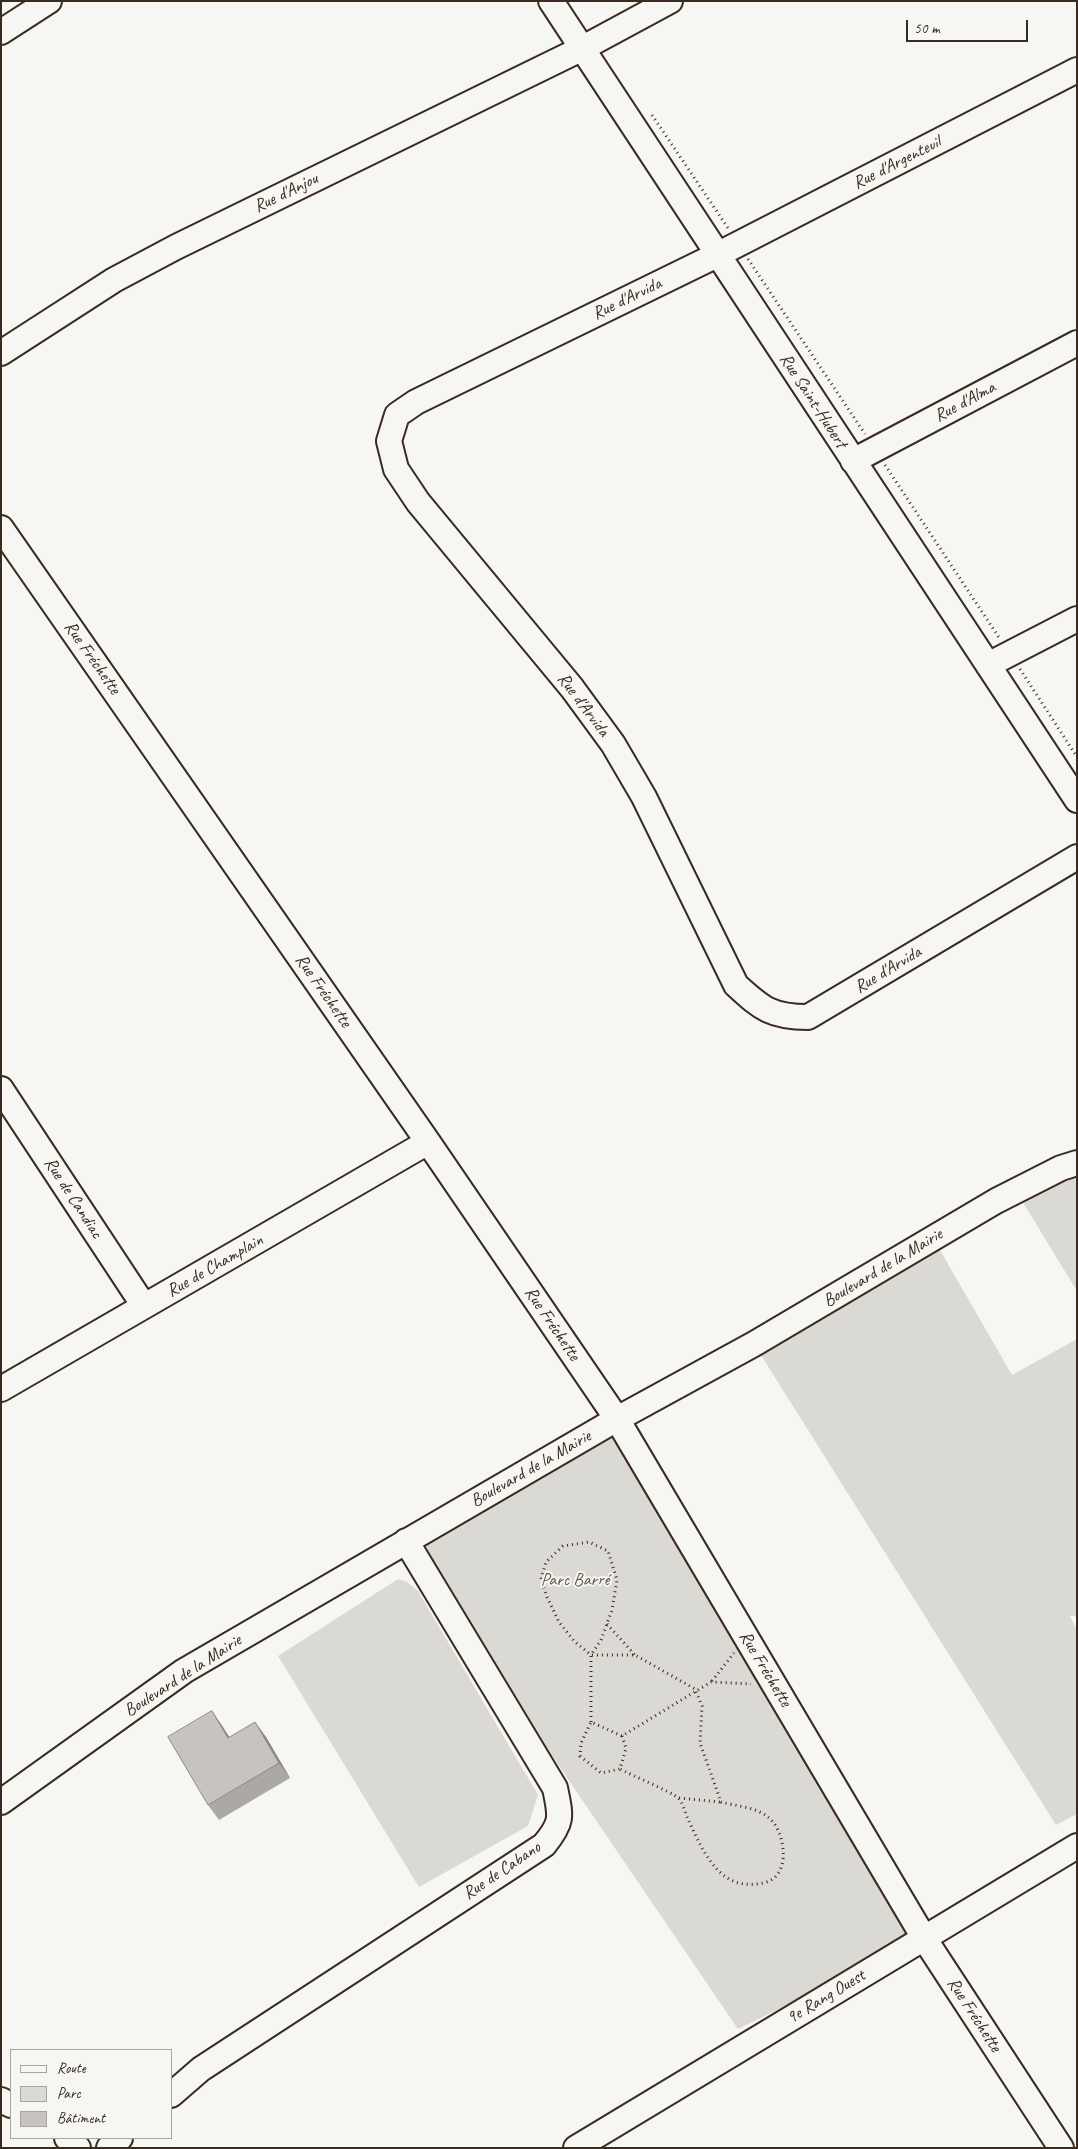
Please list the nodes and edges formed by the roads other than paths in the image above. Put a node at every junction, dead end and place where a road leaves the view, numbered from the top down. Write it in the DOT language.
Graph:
graph roads {
  1 [pos="49,1"];
  2 [pos="551,1"];
  3 [pos="670,1"];
  4 [pos="1,32"];
  5 [pos="581,49"];
  6 [pos="1077,70"];
  7 [pos="717,255"];
  8 [pos="1077,343"];
  9 [pos="1,353"];
  10 [pos="853,461"];
  11 [pos="1,528"];
  12 [pos="1077,619"];
  13 [pos="988,664"];
  14 [pos="1077,800"];
  15 [pos="1077,857"];
  16 [pos="1,1089"];
  17 [pos="428,1142"];
  18 [pos="1077,1163"];
  19 [pos="144,1306"];
  20 [pos="1,1389"];
  21 [pos="616,1419"];
  22 [pos="406,1541"];
  23 [pos="1,1802"];
  24 [pos="1077,1846"];
  25 [pos="924,1938"];
  26 [pos="172,2093"];
  27 [pos="68,2139"];
  28 [pos="119,2139"];
  29 [pos="78,2148"];
  30 [pos="109,2148"];
  31 [pos="576,2148"];
  32 [pos="1061,2148"];
  1 -- 4 [label="street"];
  2 -- 5 [label="street, Rue Saint-Hubert"];
  3 -- 5 [label="street"];
  5 -- 7 [label="street, Rue Saint-Hubert"];
  5 -- 9 [label="street, Rue d'Anjou"];
  6 -- 7 [label="street, Rue d'Argenteuil"];
  7 -- 10 [label="street, Rue Saint-Hubert"];
  7 -- 15 [label="street, Rue d'Arvida"];
  8 -- 10 [label="street, Rue d'Alma"];
  10 -- 13 [label="street, Rue Saint-Hubert"];
  11 -- 17 [label="street, Rue Fréchette"];
  12 -- 13 [label="street"];
  13 -- 14 [label="street, Rue Saint-Hubert"];
  16 -- 19 [label="street, Rue de Candiac"];
  17 -- 19 [label="street, Rue de Champlain"];
  17 -- 21 [label="street, Rue Fréchette"];
  18 -- 21 [label="street, Boulevard de la Mairie"];
  19 -- 20 [label="street, Rue de Champlain"];
  21 -- 22 [label="street, Boulevard de la Mairie"];
  21 -- 25 [label="street, Rue Fréchette"];
  22 -- 23 [label="street, Boulevard de la Mairie"];
  22 -- 26 [label="street, Rue de Cabano"];
  24 -- 25 [label="street, 9e Rang Ouest"];
  25 -- 31 [label="street, 9e Rang Ouest"];
  25 -- 32 [label="street, Rue Fréchette"];
  27 -- 29 [label="street"];
  28 -- 30 [label="street"];
}
